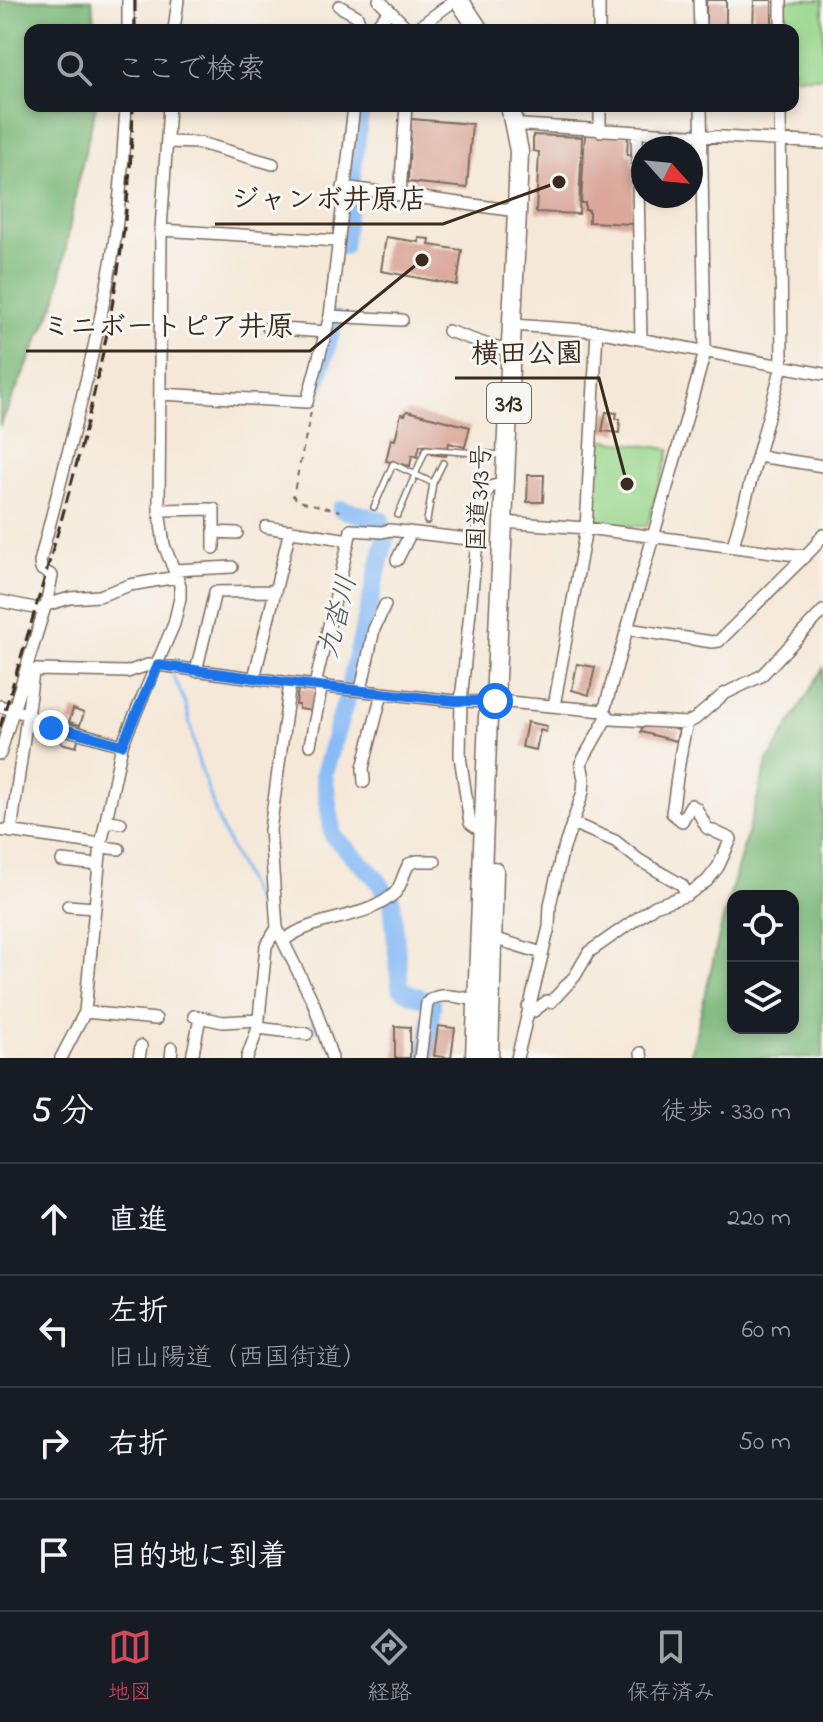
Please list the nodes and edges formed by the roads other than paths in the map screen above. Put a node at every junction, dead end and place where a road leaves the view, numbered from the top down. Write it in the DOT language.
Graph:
graph roads {
  1 [pos="128,0"];
  2 [pos="178,0"];
  3 [pos="379,0"];
  4 [pos="457,0"];
  5 [pos="599,0"];
  6 [pos="699,0"];
  7 [pos="781,0"];
  8 [pos="339,6"];
  9 [pos="389,11"];
  10 [pos="128,24"];
  11 [pos="175,24"];
  12 [pos="360,24"];
  13 [pos="378,24"];
  14 [pos="405,24"];
  15 [pos="421,24"];
  16 [pos="475,24"];
  17 [pos="599,24"];
  18 [pos="700,24"];
  19 [pos="781,24"];
  20 [pos="126,112"];
  21 [pos="169,112"];
  22 [pos="354,112"];
  23 [pos="406,112"];
  24 [pos="600,112"];
  25 [pos="701,112"];
  26 [pos="780,112"];
  27 [pos="512,114"];
  28 [pos="600,131"];
  29 [pos="637,133"];
  30 [pos="701,136"];
  31 [pos="703,136"];
  32 [pos="780,141"];
  33 [pos="167,142"];
  34 [pos="823,143"];
  35 [pos="273,164"];
  36 [pos="349,187"];
  37 [pos="400,194"];
  38 [pos="702,208"];
  39 [pos="517,211"];
  40 [pos="161,230"];
  41 [pos="337,241"];
  42 [pos="330,316"];
  43 [pos="402,320"];
  44 [pos="513,325"];
  45 [pos="268,328"];
  46 [pos="448,331"];
  47 [pos="597,331"];
  48 [pos="325,332"];
  49 [pos="641,339"];
  50 [pos="511,349"];
  51 [pos="705,352"];
  52 [pos="782,366"];
  53 [pos="823,374"];
  54 [pos="160,394"];
  55 [pos="506,456"];
  56 [pos="758,456"];
  57 [pos="443,463"];
  58 [pos="823,466"];
  59 [pos="415,473"];
  60 [pos="433,483"];
  61 [pos="505,483"];
  62 [pos="374,507"];
  63 [pos="159,510"];
  64 [pos="398,515"];
  65 [pos="427,521"];
  66 [pos="503,522"];
  67 [pos="266,527"];
  68 [pos="586,528"];
  69 [pos="290,530"];
  70 [pos="214,532"];
  71 [pos="237,533"];
  72 [pos="410,534"];
  73 [pos="823,535"];
  74 [pos="653,537"];
  75 [pos="349,540"];
  76 [pos="477,540"];
  77 [pos="733,546"];
  78 [pos="214,548"];
  79 [pos="818,551"];
  80 [pos="804,556"];
  81 [pos="397,560"];
  82 [pos="232,567"];
  83 [pos="176,574"];
  84 [pos="274,591"];
  85 [pos="0,601"];
  86 [pos="385,605"];
  87 [pos="45,607"];
  88 [pos="823,611"];
  89 [pos="628,629"];
  90 [pos="158,665"];
  91 [pos="196,671"];
  92 [pos="254,678"];
  93 [pos="290,683"];
  94 [pos="318,685"];
  95 [pos="353,689"];
  96 [pos="382,693"];
  97 [pos="461,701"];
  98 [pos="495,701"];
  99 [pos="0,706"];
  100 [pos="554,706"];
  101 [pos="13,709"];
  102 [pos="26,714"];
  103 [pos="606,714"];
  104 [pos="687,723"];
  105 [pos="122,745"];
  106 [pos="310,745"];
  107 [pos="0,754"];
  108 [pos="364,782"];
  109 [pos="106,820"];
  110 [pos="121,823"];
  111 [pos="572,823"];
  112 [pos="6,831"];
  113 [pos="484,833"];
  114 [pos="101,846"];
  115 [pos="119,849"];
  116 [pos="62,861"];
  117 [pos="435,861"];
  118 [pos="99,865"];
  119 [pos="687,895"];
  120 [pos="68,906"];
  121 [pos="95,908"];
  122 [pos="274,932"];
  123 [pos="493,938"];
  124 [pos="283,941"];
  125 [pos="542,953"];
  126 [pos="477,1000"];
  127 [pos="528,1007"];
  128 [pos="85,1012"];
  129 [pos="156,1019"];
  130 [pos="258,1024"];
  131 [pos="307,1034"];
  132 [pos="61,1058"];
  133 [pos="192,1058"];
  134 [pos="247,1058"];
  135 [pos="332,1058"];
  136 [pos="420,1058"];
  137 [pos="475,1058"];
  138 [pos="489,1058"];
  139 [pos="517,1058"];
  1 -- 10 [label="street"];
  2 -- 11 [label="street"];
  3 -- 9 [label="street"];
  4 -- 15 [label="street"];
  4 -- 16 [label="highway"];
  5 -- 17 [label="street"];
  6 -- 18 [label="street"];
  7 -- 19 [label="street"];
  8 -- 12 [label="street"];
  9 -- 13 [label="street"];
  9 -- 14 [label="street"];
  20 -- 87 [label="street"];
  21 -- 33 [label="street"];
  22 -- 36 [label="street"];
  23 -- 37 [label="street"];
  24 -- 28 [label="street"];
  25 -- 30 [label="street"];
  26 -- 32 [label="street"];
  27 -- 28 [label="street"];
  27 -- 39 [label="highway, 国道313号 / 313"];
  28 -- 29 [label="street"];
  29 -- 30 [label="street"];
  29 -- 49 [label="street"];
  31 -- 32 [label="street"];
  32 -- 34 [label="street"];
  32 -- 52 [label="street"];
  33 -- 35 [label="street"];
  33 -- 40 [label="street"];
  36 -- 37 [label="street"];
  36 -- 41 [label="street"];
  37 -- 39 [label="street"];
  38 -- 51 [label="street"];
  39 -- 44 [label="highway, 国道313号 / 313"];
  40 -- 41 [label="street"];
  40 -- 54 [label="street"];
  41 -- 42 [label="street"];
  42 -- 43 [label="street"];
  42 -- 48 [label="street"];
  44 -- 47 [label="street"];
  44 -- 50 [label="highway, 国道313号 / 313"];
  45 -- 48 [label="street"];
  46 -- 50 [label="street"];
  47 -- 49 [label="street"];
  47 -- 68 [label="street"];
  48 -- 54 [label="street"];
  49 -- 51 [label="street"];
  50 -- 55 [label="highway, 国道313号 / 313"];
  51 -- 52 [label="street"];
  51 -- 74 [label="street"];
  52 -- 53 [label="street"];
  52 -- 56 [label="street"];
  54 -- 63 [label="street"];
  55 -- 59 [label="lane"];
  55 -- 61 [label="highway, 国道313号 / 313"];
  56 -- 58 [label="street"];
  56 -- 77 [label="street"];
  57 -- 60 [label="lane"];
  59 -- 60 [label="lane"];
  59 -- 62 [label="lane"];
  59 -- 64 [label="lane"];
  60 -- 65 [label="lane"];
  61 -- 66 [label="highway, 国道313号 / 313"];
  61 -- 76 [label="street"];
  63 -- 70 [label="street"];
  63 -- 83 [label="street"];
  66 -- 68 [label="street"];
  66 -- 98 [label="highway, 国道313号 / 313"];
  67 -- 69 [label="street"];
  68 -- 74 [label="street"];
  68 -- 100 [label="street"];
  69 -- 75 [label="street"];
  69 -- 84 [label="street"];
  70 -- 71 [label="street"];
  70 -- 78 [label="street"];
  72 -- 75 [label="street"];
  72 -- 76 [label="street"];
  72 -- 81 [label="street"];
  73 -- 79 [label="street"];
  74 -- 77 [label="street"];
  74 -- 89 [label="street"];
  75 -- 94 [label="street"];
  76 -- 97 [label="street"];
  77 -- 80 [label="street"];
  79 -- 80 [label="street"];
  80 -- 89 [label="street"];
  82 -- 83 [label="street"];
  83 -- 87 [label="street"];
  83 -- 90 [label="street"];
  84 -- 91 [label="street"];
  84 -- 92 [label="street"];
  85 -- 87 [label="street"];
  86 -- 95 [label="street"];
  87 -- 101 [label="street"];
  88 -- 104 [label="street"];
  89 -- 103 [label="street"];
  90 -- 91 [label="street"];
  90 -- 102 [label="street"];
  90 -- 105 [label="street"];
  91 -- 92 [label="street"];
  92 -- 93 [label="street"];
  93 -- 94 [label="street"];
  93 -- 122 [label="street"];
  94 -- 95 [label="street"];
  94 -- 106 [label="street"];
  95 -- 96 [label="street"];
  96 -- 97 [label="street"];
  96 -- 108 [label="street"];
  97 -- 98 [label="street"];
  97 -- 113 [label="street"];
  98 -- 100 [label="street"];
  98 -- 113 [label="highway, 国道313号 / 313"];
  98 -- 123 [label="highway, 国道313号 / 313"];
  99 -- 101 [label="street"];
  100 -- 103 [label="street"];
  101 -- 102 [label="street"];
  101 -- 107 [label="street"];
  102 -- 105 [label="street"];
  102 -- 112 [label="street"];
  103 -- 104 [label="street"];
  103 -- 111 [label="street"];
  104 -- 119 [label="street"];
  105 -- 109 [label="street"];
  109 -- 110 [label="street"];
  109 -- 114 [label="street"];
  111 -- 119 [label="street"];
  111 -- 125 [label="street"];
  112 -- 114 [label="street"];
  113 -- 126 [label="highway, 国道313号 / 313"];
  114 -- 115 [label="street"];
  114 -- 118 [label="street"];
  116 -- 118 [label="street"];
  117 -- 124 [label="street"];
  118 -- 121 [label="street"];
  119 -- 127 [label="street"];
  120 -- 121 [label="street"];
  121 -- 128 [label="street"];
  122 -- 124 [label="street"];
  122 -- 130 [label="street"];
  123 -- 125 [label="street"];
  123 -- 138 [label="highway, 国道313号 / 313"];
  124 -- 135 [label="street"];
  125 -- 127 [label="street"];
  126 -- 136 [label="street"];
  126 -- 137 [label="highway, 国道313号 / 313"];
  127 -- 139 [label="street"];
  128 -- 129 [label="street"];
  128 -- 132 [label="street"];
  130 -- 131 [label="street"];
  130 -- 133 [label="street"];
  130 -- 134 [label="street"];
}
